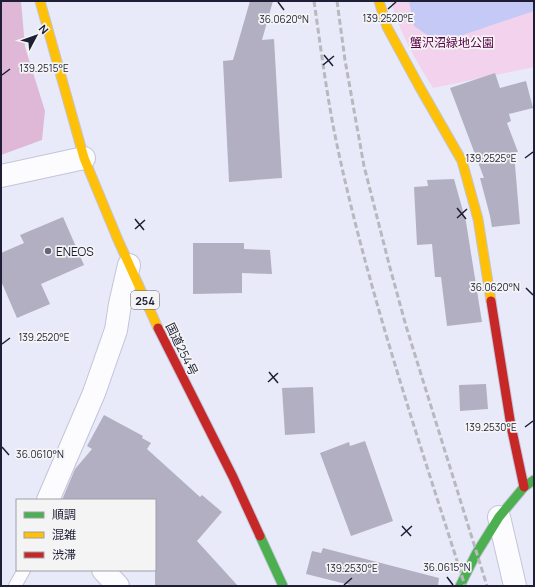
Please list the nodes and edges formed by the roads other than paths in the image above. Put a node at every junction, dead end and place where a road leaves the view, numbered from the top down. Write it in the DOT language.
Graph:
graph roads {
  1 [pos="40,1"];
  2 [pos="379,1"];
  3 [pos="84,158"];
  4 [pos="1,176"];
  5 [pos="129,265"];
  6 [pos="534,480"];
  7 [pos="524,487"];
  8 [pos="48,499"];
  9 [pos="499,517"];
  10 [pos="23,571"];
  11 [pos="104,571"];
  12 [pos="15,586"];
  13 [pos="118,586"];
  14 [pos="283,586"];
  15 [pos="460,586"];
  16 [pos="515,586"];
  1 -- 3 [label="main road, 国道254号 / 254"];
  2 -- 7 [label="main road"];
  3 -- 4 [label="street"];
  3 -- 5 [label="main road, 国道254号 / 254"];
  5 -- 8 [label="street"];
  5 -- 14 [label="main road, 国道254号 / 254"];
  6 -- 7 [label="main road"];
  7 -- 9 [label="main road"];
  9 -- 15 [label="main road"];
  9 -- 16 [label="street"];
  10 -- 12 [label="lane"];
  11 -- 13 [label="street"];
}
